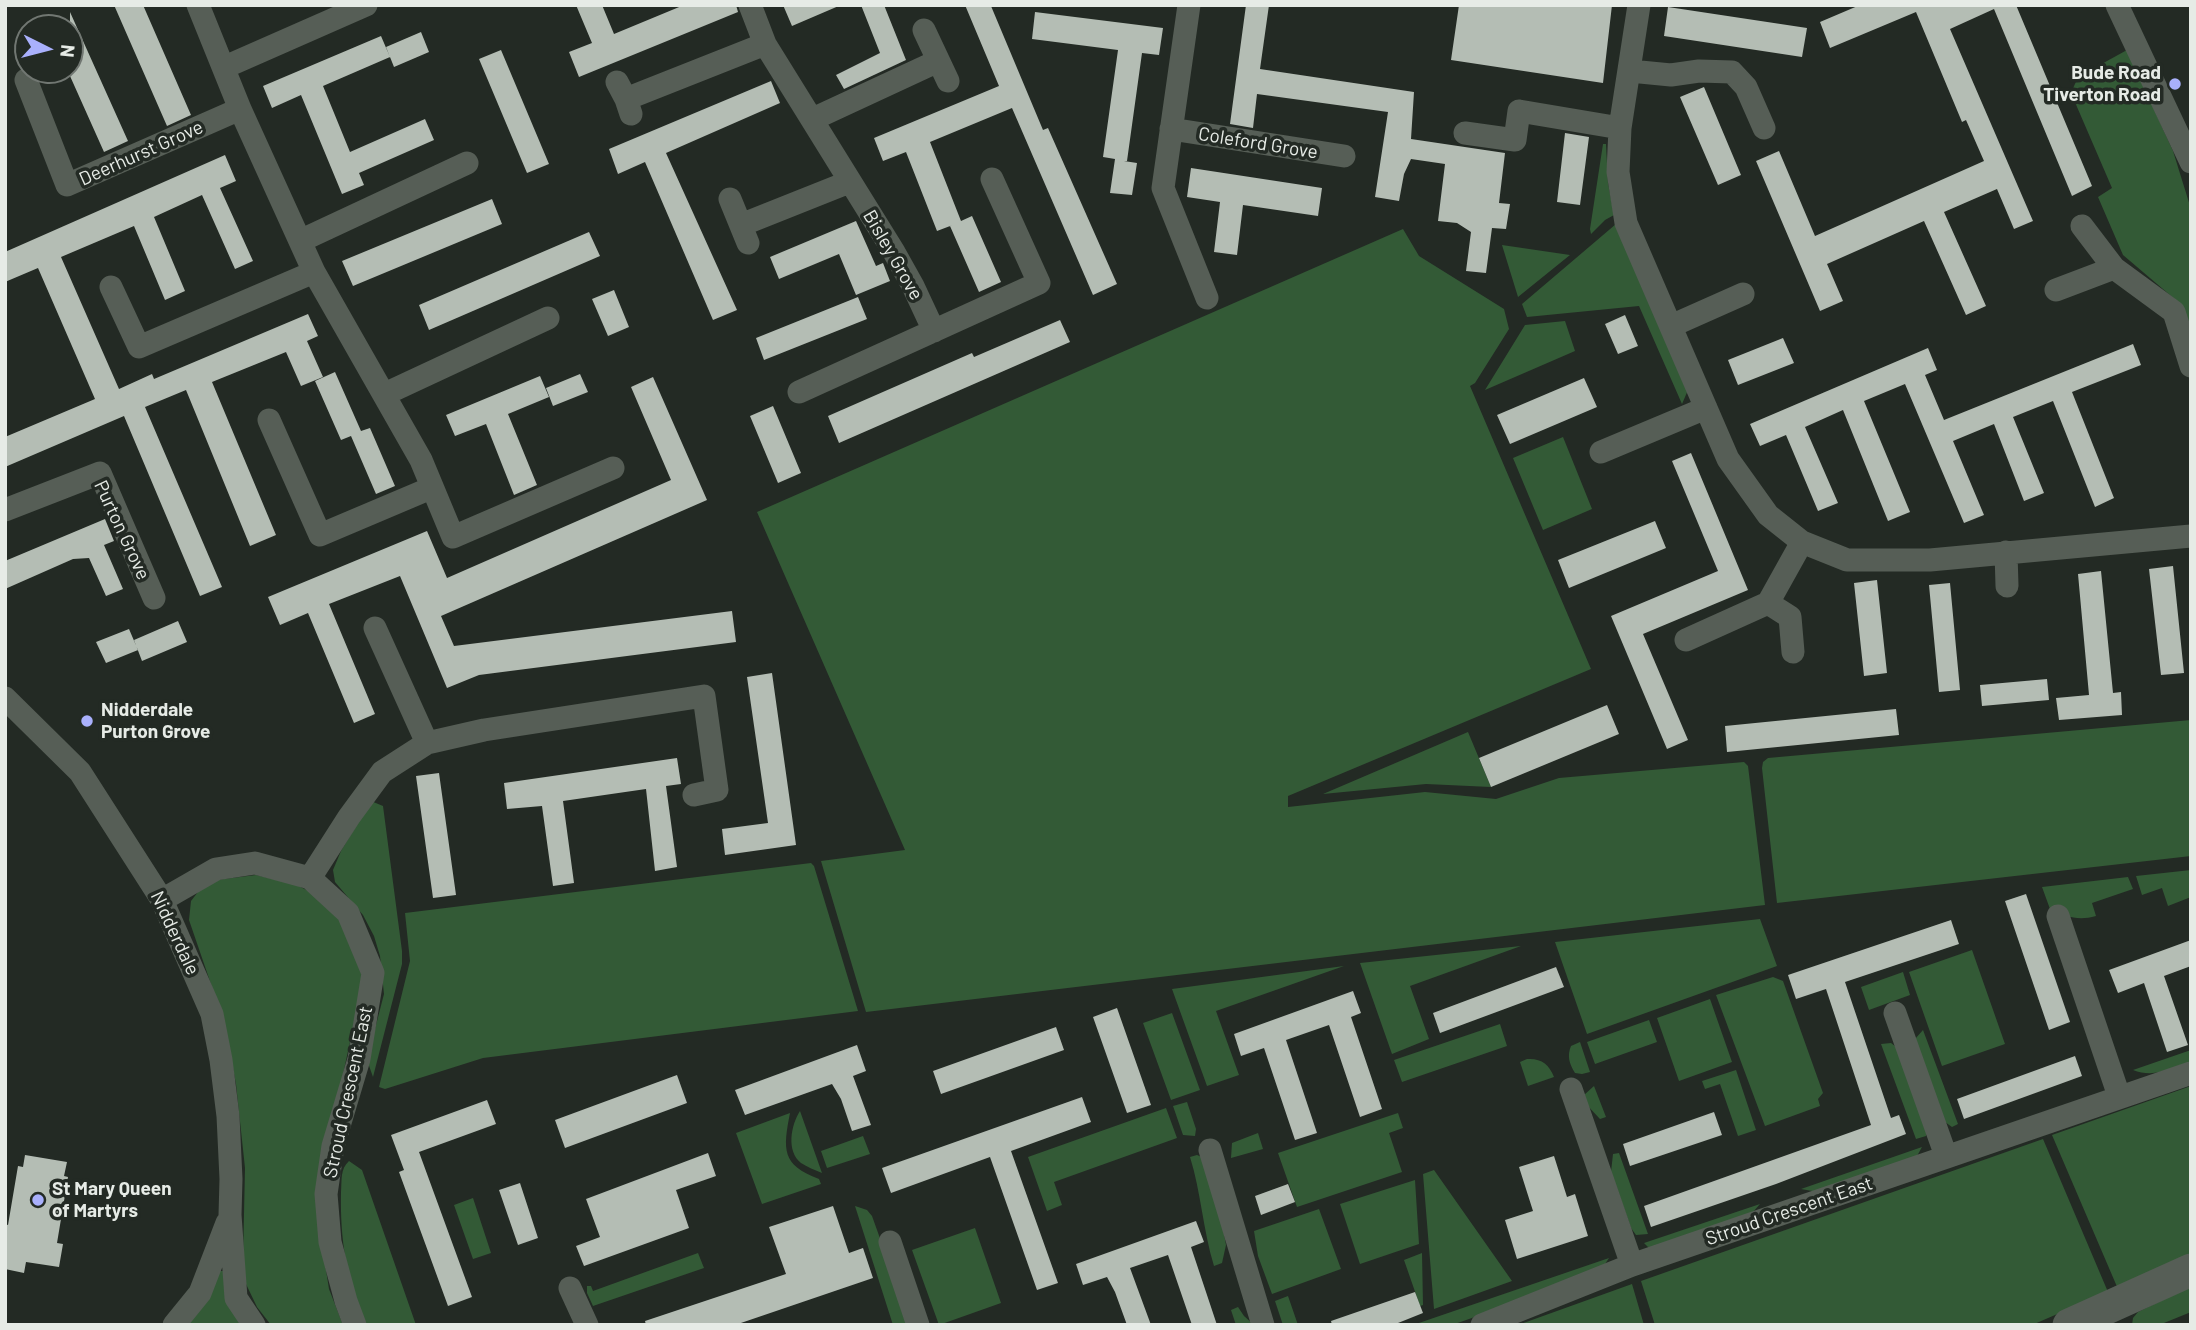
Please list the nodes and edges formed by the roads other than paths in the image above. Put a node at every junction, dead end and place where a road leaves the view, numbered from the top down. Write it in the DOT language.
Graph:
graph roads {
  1 [pos="198,5"];
  2 [pos="366,5"];
  3 [pos="750,5"];
  4 [pos="1189,5"];
  5 [pos="1639,5"];
  6 [pos="2117,5"];
  7 [pos="924,30"];
  8 [pos="765,44"];
  9 [pos="225,67"];
  10 [pos="1630,71"];
  11 [pos="28,84"];
  12 [pos="625,98"];
  13 [pos="240,109"];
  14 [pos="813,119"];
  15 [pos="1620,128"];
  16 [pos="1764,128"];
  17 [pos="1171,129"];
  18 [pos="1465,133"];
  19 [pos="1344,156"];
  20 [pos="2191,162"];
  21 [pos="467,163"];
  22 [pos="992,179"];
  23 [pos="849,182"];
  24 [pos="730,199"];
  25 [pos="2082,226"];
  26 [pos="300,242"];
  27 [pos="2114,268"];
  28 [pos="314,272"];
  29 [pos="111,287"];
  30 [pos="2056,290"];
  31 [pos="1743,294"];
  32 [pos="1207,298"];
  33 [pos="548,318"];
  34 [pos="1671,326"];
  35 [pos="934,331"];
  36 [pos="2191,366"];
  37 [pos="799,392"];
  38 [pos="385,394"];
  39 [pos="1706,408"];
  40 [pos="269,420"];
  41 [pos="1601,452"];
  42 [pos="613,468"];
  43 [pos="431,488"];
  44 [pos="5,510"];
  45 [pos="2191,536"];
  46 [pos="1802,542"];
  47 [pos="2006,552"];
  48 [pos="2007,586"];
  49 [pos="154,598"];
  50 [pos="1768,603"];
  51 [pos="375,628"];
  52 [pos="1686,640"];
  53 [pos="1793,652"];
  54 [pos="5,698"];
  55 [pos="427,743"];
  56 [pos="694,796"];
  57 [pos="310,878"];
  58 [pos="162,900"];
  59 [pos="2057,916"];
  60 [pos="1895,1013"];
  61 [pos="2191,1073"];
  62 [pos="1570,1089"];
  63 [pos="2119,1096"];
  64 [pos="1210,1150"];
  65 [pos="1946,1157"];
  66 [pos="230,1215"];
  67 [pos="890,1242"];
  68 [pos="1632,1265"];
  69 [pos="2191,1270"];
  70 [pos="570,1288"];
  71 [pos="174,1325"];
  72 [pos="254,1325"];
  73 [pos="355,1325"];
  74 [pos="587,1325"];
  75 [pos="918,1325"];
  76 [pos="1263,1325"];
  77 [pos="1482,1325"];
  78 [pos="2069,1325"];
  1 -- 9 [label="street"];
  2 -- 9 [label="street"];
  3 -- 8 [label="street, Bisley Grove"];
  4 -- 17 [label="street, Coleford Grove"];
  5 -- 10 [label="street"];
  6 -- 20 [label="street"];
  7 -- 14 [label="street"];
  8 -- 12 [label="street"];
  8 -- 14 [label="street, Bisley Grove"];
  9 -- 13 [label="street"];
  10 -- 15 [label="street"];
  10 -- 16 [label="street"];
  11 -- 13 [label="street, Deerhurst Grove"];
  13 -- 26 [label="street"];
  14 -- 23 [label="street, Bisley Grove"];
  15 -- 18 [label="street"];
  15 -- 34 [label="street"];
  17 -- 19 [label="street, Coleford Grove"];
  17 -- 32 [label="street, Coleford Grove"];
  21 -- 26 [label="street"];
  22 -- 35 [label="street"];
  23 -- 24 [label="street"];
  23 -- 35 [label="street, Bisley Grove"];
  25 -- 27 [label="street"];
  26 -- 28 [label="street"];
  27 -- 30 [label="street"];
  27 -- 36 [label="street"];
  28 -- 29 [label="street"];
  28 -- 38 [label="street"];
  31 -- 34 [label="street"];
  33 -- 38 [label="street"];
  34 -- 39 [label="street"];
  35 -- 37 [label="street"];
  38 -- 43 [label="street"];
  39 -- 41 [label="street"];
  39 -- 46 [label="street"];
  40 -- 43 [label="street"];
  42 -- 43 [label="street"];
  44 -- 49 [label="street, Purton Grove"];
  45 -- 47 [label="street"];
  46 -- 47 [label="street"];
  46 -- 50 [label="street"];
  47 -- 48 [label="street"];
  50 -- 52 [label="street"];
  50 -- 53 [label="street"];
  51 -- 55 [label="street"];
  54 -- 58 [label="street, Nidderdale"];
  55 -- 56 [label="street"];
  55 -- 57 [label="street"];
  57 -- 58 [label="street, Stroud Crescent East"];
  57 -- 73 [label="street, Stroud Crescent East"];
  58 -- 66 [label="street, Nidderdale"];
  59 -- 63 [label="street"];
  60 -- 65 [label="street"];
  61 -- 63 [label="street, Stroud Crescent East"];
  62 -- 68 [label="street"];
  63 -- 65 [label="street, Stroud Crescent East"];
  64 -- 76 [label="street"];
  65 -- 68 [label="street, Stroud Crescent East"];
  66 -- 71 [label="street, Nidderdale"];
  66 -- 72 [label="street, Nidderdale"];
  67 -- 75 [label="street"];
  68 -- 77 [label="street, Stroud Crescent East"];
  69 -- 78 [label="street"];
  70 -- 74 [label="street"];
}
